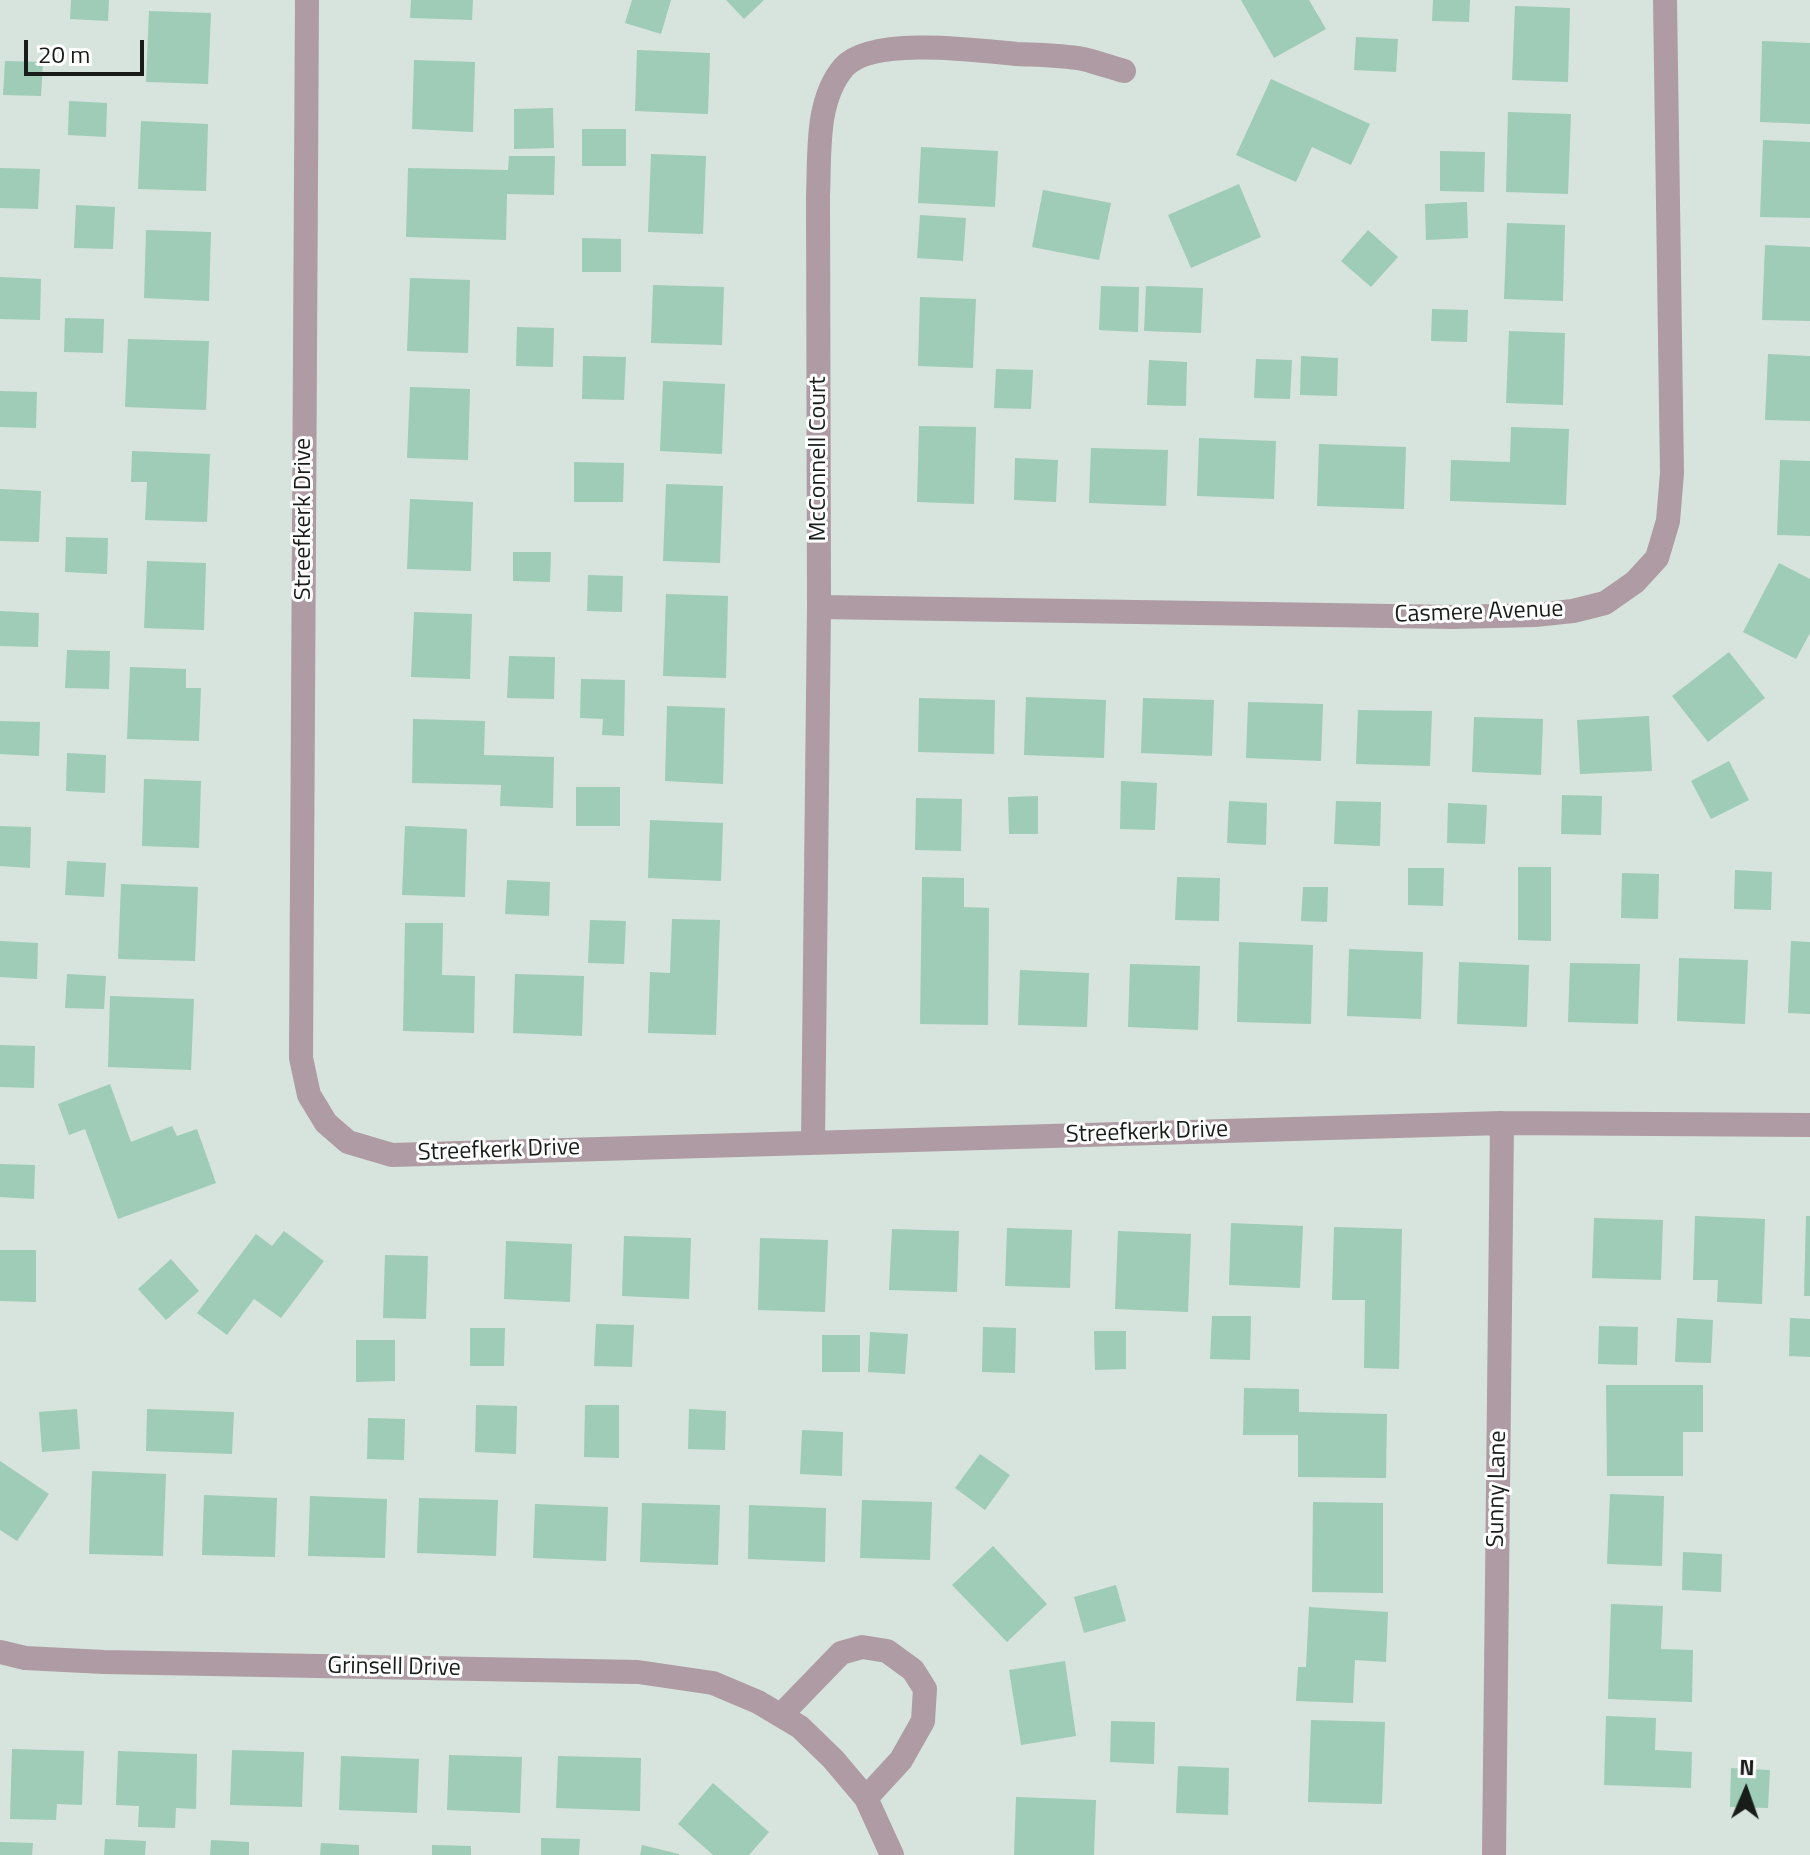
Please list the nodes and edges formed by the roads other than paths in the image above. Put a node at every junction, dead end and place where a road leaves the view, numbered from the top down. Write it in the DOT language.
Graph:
graph roads {
  1 [pos="307,0"];
  2 [pos="1665,0"];
  3 [pos="1124,71"];
  4 [pos="819,607"];
  5 [pos="1502,1123"];
  6 [pos="1810,1125"];
  7 [pos="813,1142"];
  8 [pos="0,1652"];
  9 [pos="781,1715"];
  10 [pos="866,1798"];
  11 [pos="892,1855"];
  12 [pos="1494,1855"];
  1 -- 7 [label="street, Streefkerk Drive"];
  2 -- 4 [label="street, Casmere Avenue"];
  3 -- 4 [label="street, McConnell Court"];
  4 -- 7 [label="street, McConnell Court"];
  5 -- 6 [label="street, Streefkerk Drive"];
  5 -- 7 [label="street, Streefkerk Drive"];
  5 -- 12 [label="street, Sunny Lane"];
  8 -- 9 [label="street, Grinsell Drive"];
  9 -- 10 [label="street, Grinsell Drive"];
  9 -- 10 [label="street"];
  10 -- 11 [label="street, Grinsell Drive"];
}
